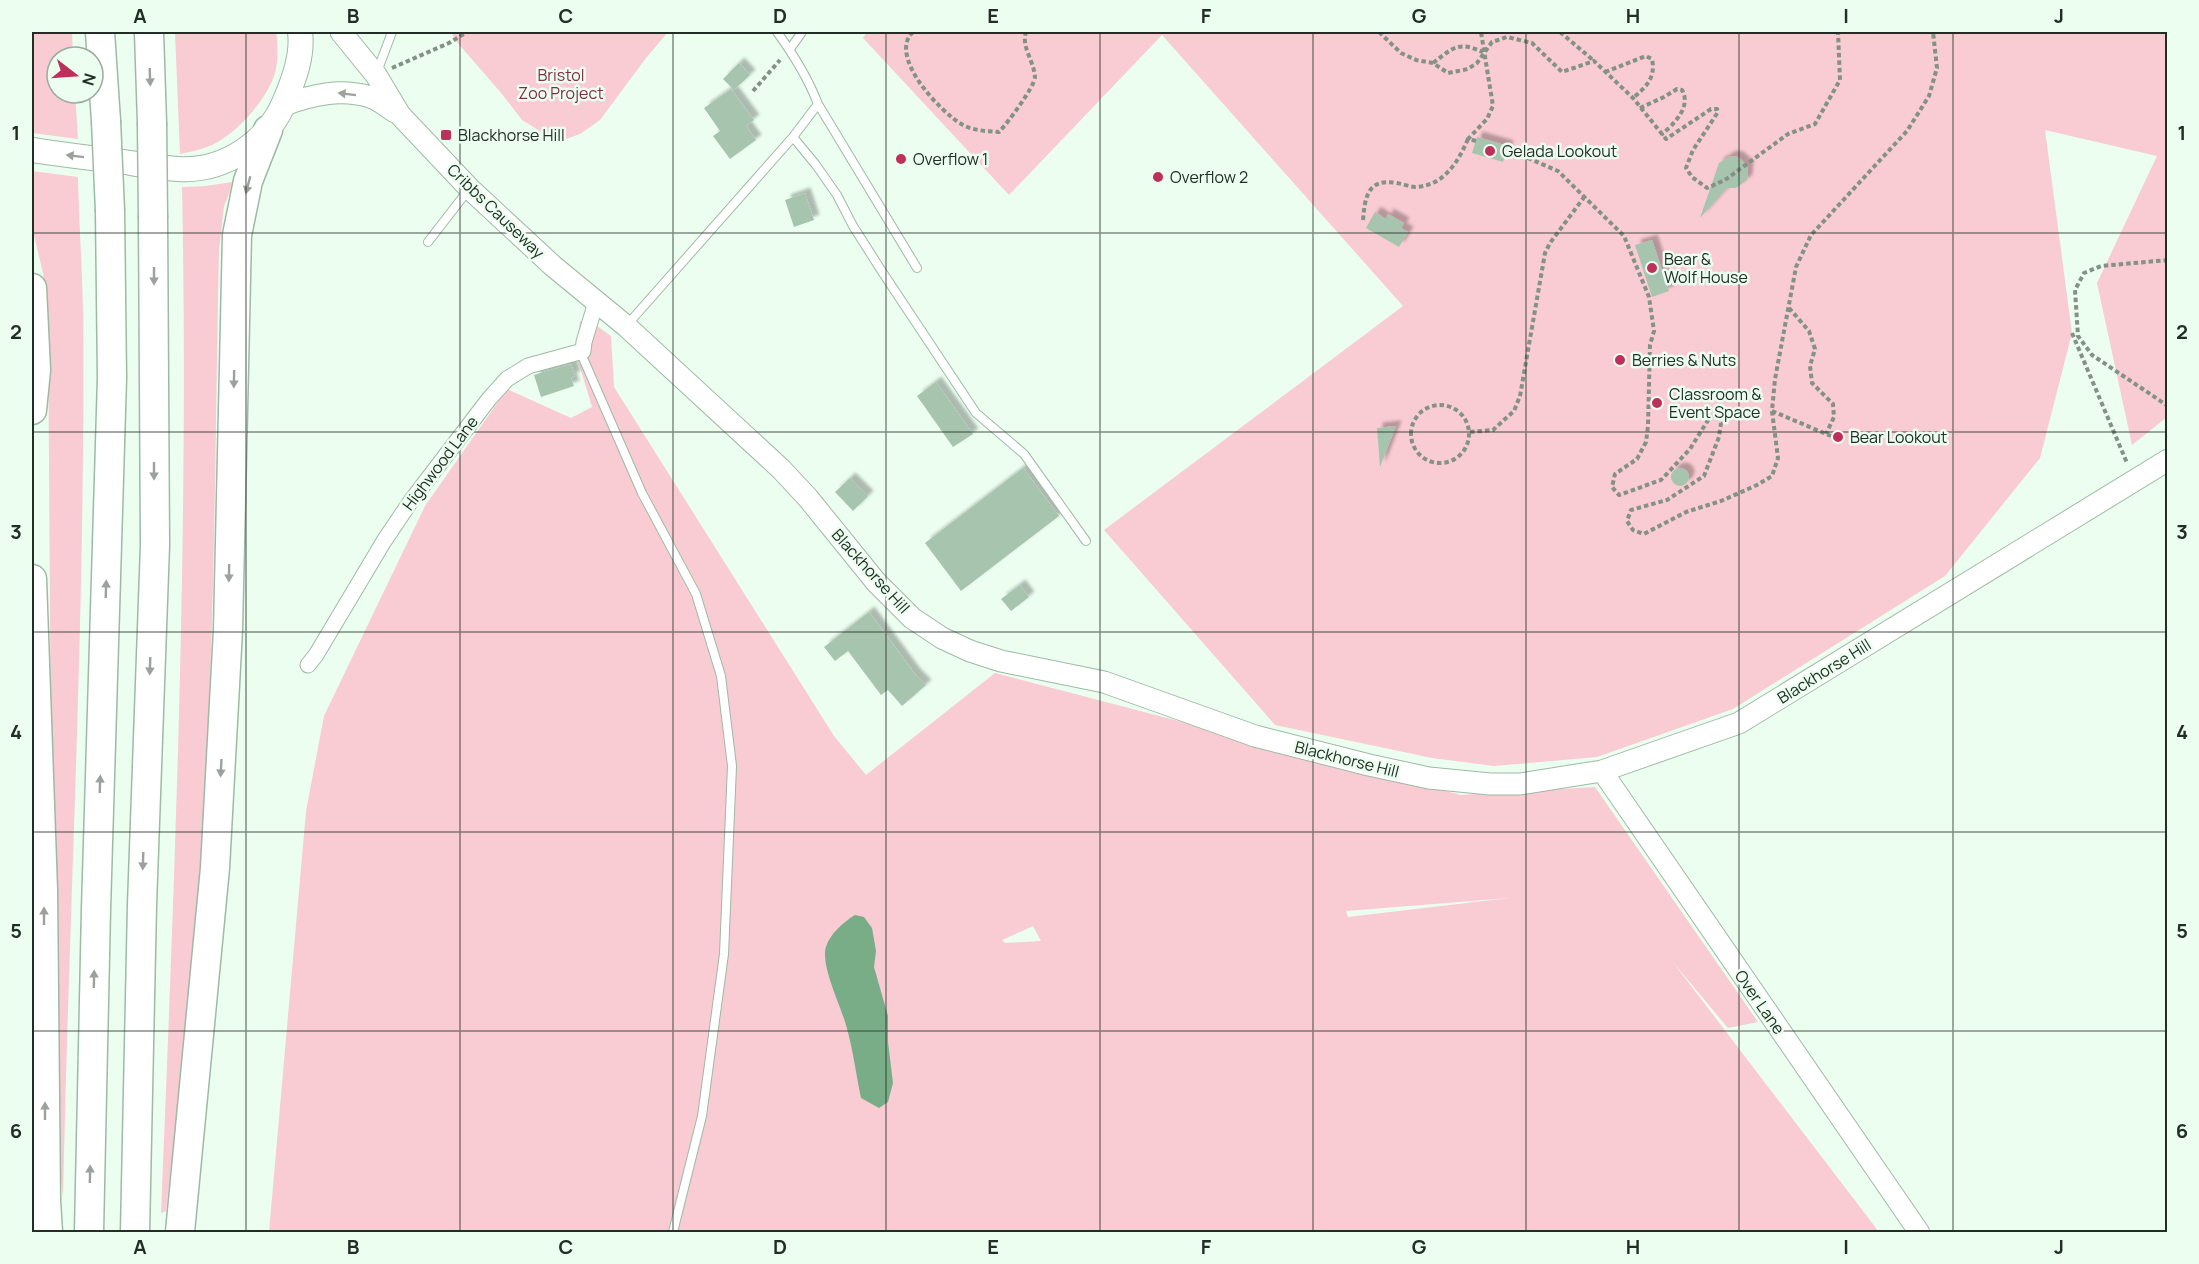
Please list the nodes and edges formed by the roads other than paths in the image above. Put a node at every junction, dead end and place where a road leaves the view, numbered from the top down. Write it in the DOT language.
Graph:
graph roads {
  1 [pos="100,32"];
  2 [pos="149,32"];
  3 [pos="300,32"];
  4 [pos="341,32"];
  5 [pos="392,32"];
  6 [pos="777,32"];
  7 [pos="802,32"];
  8 [pos="790,49"];
  9 [pos="376,75"];
  10 [pos="818,104"];
  11 [pos="284,105"];
  12 [pos="400,115"];
  13 [pos="268,130"];
  14 [pos="794,137"];
  15 [pos="32,150"];
  16 [pos="470,189"];
  17 [pos="428,242"];
  18 [pos="917,268"];
  19 [pos="32,288"];
  20 [pos="596,302"];
  21 [pos="627,326"];
  22 [pos="583,351"];
  23 [pos="32,410"];
  24 [pos="2168,460"];
  25 [pos="1086,542"];
  26 [pos="32,579"];
  27 [pos="308,665"];
  28 [pos="1602,771"];
  29 [pos="48,1233"];
  30 [pos="89,1233"];
  31 [pos="135,1233"];
  32 [pos="180,1233"];
  33 [pos="673,1233"];
  34 [pos="1919,1233"];
  30 -- 1 [label="highway, one-way, bridge"];
  2 -- 31 [label="highway, one-way, bridge"];
  3 -- 11 [label="main road"];
  4 -- 9 [label="main road, Cribbs Causeway"];
  5 -- 9 [label="lane"];
  6 -- 8 [label="lane"];
  7 -- 8 [label="lane"];
  8 -- 10 [label="lane"];
  9 -- 12 [label="main road, Cribbs Causeway"];
  10 -- 14 [label="lane"];
  10 -- 18 [label="lane"];
  12 -- 11 [label="main road, Cribbs Causeway, one-way"];
  11 -- 13 [label="main road"];
  12 -- 16 [label="main road, Cribbs Causeway"];
  13 -- 15 [label="main road, one-way"];
  13 -- 32 [label="highway, one-way"];
  14 -- 21 [label="lane"];
  14 -- 25 [label="lane"];
  16 -- 17 [label="lane"];
  16 -- 20 [label="main road, Cribbs Causeway"];
  19 -- 23 [label="highway"];
  20 -- 21 [label="main road, Blackhorse Hill"];
  20 -- 22 [label="street"];
  21 -- 28 [label="main road, Blackhorse Hill"];
  22 -- 27 [label="street, Highwood Lane"];
  22 -- 33 [label="lane"];
  24 -- 28 [label="main road, Blackhorse Hill"];
  29 -- 26 [label="highway, one-way"];
  28 -- 34 [label="street, Over Lane"];
}
